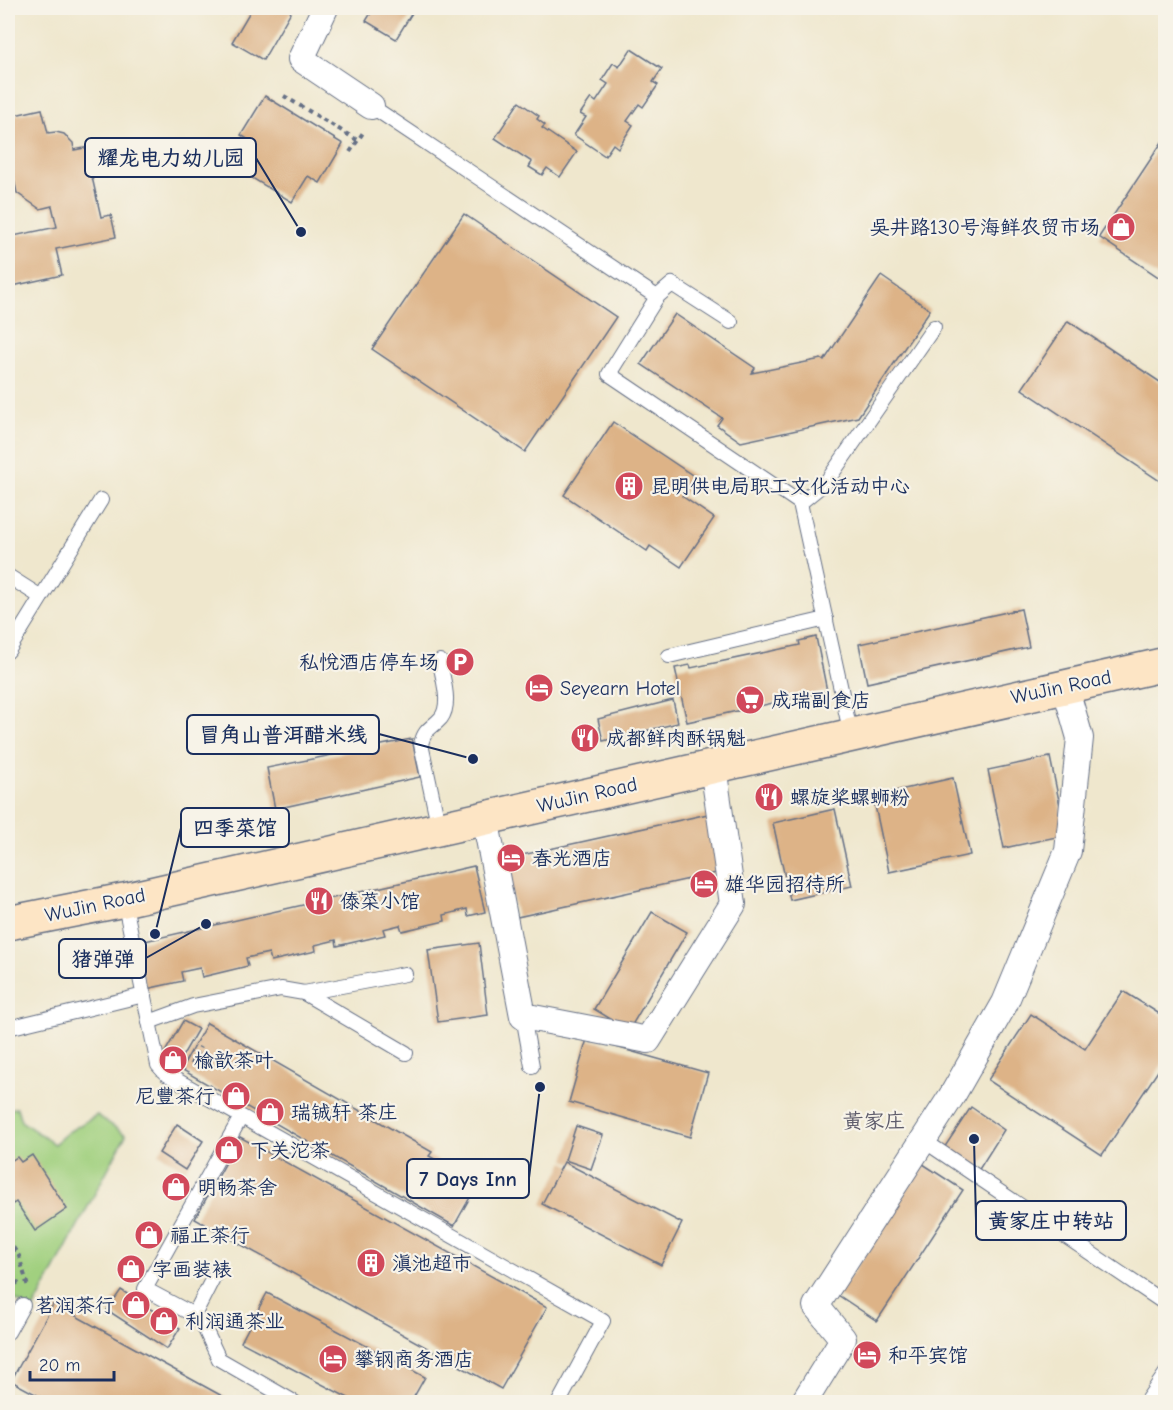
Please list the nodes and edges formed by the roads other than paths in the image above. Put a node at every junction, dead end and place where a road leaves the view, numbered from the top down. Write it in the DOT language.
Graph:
graph roads {
  1 [pos="325,8"];
  2 [pos="371,106"];
  3 [pos="657,297"];
  4 [pos="731,322"];
  5 [pos="934,327"];
  6 [pos="100,500"];
  7 [pos="800,503"];
  8 [pos="8,576"];
  9 [pos="41,597"];
  10 [pos="826,620"];
  11 [pos="8,651"];
  12 [pos="669,656"];
  13 [pos="440,661"];
  14 [pos="1166,664"];
  15 [pos="1065,686"];
  16 [pos="851,735"];
  17 [pos="713,766"];
  18 [pos="485,818"];
  19 [pos="439,828"];
  20 [pos="124,900"];
  21 [pos="8,923"];
  22 [pos="405,974"];
  23 [pos="304,993"];
  24 [pos="144,995"];
  25 [pos="523,1016"];
  26 [pos="149,1022"];
  27 [pos="8,1028"];
  28 [pos="406,1053"];
  29 [pos="532,1066"];
  30 [pos="241,1117"];
  31 [pos="923,1140"];
  32 [pos="213,1278"];
  33 [pos="1166,1304"];
  34 [pos="23,1305"];
  35 [pos="194,1315"];
  36 [pos="8,1332"];
  37 [pos="1166,1373"];
  38 [pos="285,1400"];
  39 [pos="559,1402"];
  40 [pos="804,1402"];
  41 [pos="1146,1402"];
  1 -- 2 [label="street"];
  2 -- 3 [label="lane"];
  3 -- 4 [label="lane"];
  3 -- 7 [label="lane"];
  5 -- 7 [label="lane"];
  6 -- 9 [label="lane"];
  7 -- 10 [label="lane"];
  8 -- 9 [label="lane"];
  9 -- 11 [label="lane"];
  10 -- 12 [label="lane"];
  10 -- 16 [label="lane"];
  13 -- 19 [label="lane"];
  14 -- 15 [label="street, WuJin Road"];
  15 -- 16 [label="street, WuJin Road"];
  15 -- 31 [label="street"];
  16 -- 17 [label="street, WuJin Road"];
  17 -- 18 [label="street, WuJin Road"];
  17 -- 25 [label="street"];
  18 -- 19 [label="street, WuJin Road"];
  18 -- 25 [label="street"];
  19 -- 20 [label="street, WuJin Road"];
  20 -- 21 [label="street, WuJin Road"];
  20 -- 24 [label="lane"];
  22 -- 23 [label="lane"];
  23 -- 26 [label="lane"];
  23 -- 28 [label="lane"];
  24 -- 26 [label="lane"];
  24 -- 27 [label="lane"];
  25 -- 29 [label="lane"];
  26 -- 30 [label="lane"];
  30 -- 35 [label="lane"];
  30 -- 39 [label="lane"];
  31 -- 33 [label="lane"];
  31 -- 40 [label="street"];
  32 -- 35 [label="lane"];
  34 -- 36 [label="lane"];
  35 -- 38 [label="lane"];
  37 -- 41 [label="lane"];
}
